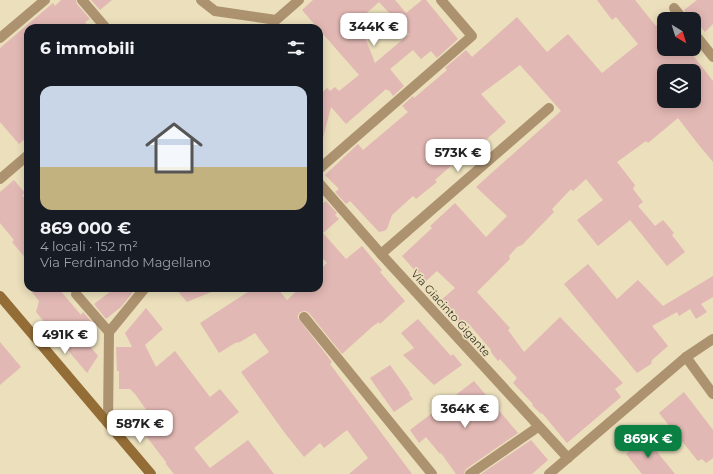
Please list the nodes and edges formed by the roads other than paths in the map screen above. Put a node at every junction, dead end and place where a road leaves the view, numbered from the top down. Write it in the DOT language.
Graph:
graph roads {
  1 [pos="45,0"];
  2 [pos="82,0"];
  3 [pos="200,0"];
  4 [pos="300,0"];
  5 [pos="441,0"];
  6 [pos="674,8"];
  7 [pos="677,12"];
  8 [pos="103,24"];
  9 [pos="0,38"];
  10 [pos="701,42"];
  11 [pos="713,57"];
  12 [pos="549,108"];
  13 [pos="24,158"];
  14 [pos="323,166"];
  15 [pos="0,179"];
  16 [pos="323,188"];
  17 [pos="381,254"];
  18 [pos="142,292"];
  19 [pos="76,294"];
  20 [pos="0,296"];
  21 [pos="304,317"];
  22 [pos="109,332"];
  23 [pos="713,339"];
  24 [pos="686,357"];
  25 [pos="713,394"];
  26 [pos="110,426"];
  27 [pos="538,427"];
  28 [pos="568,458"];
  29 [pos="151,474"];
  30 [pos="432,474"];
  31 [pos="470,474"];
  32 [pos="549,474"];
  1 -- 9 [label="street"];
  2 -- 8 [label="street"];
  3 -- 4 [label="street"];
  5 -- 14 [label="street"];
  6 -- 7 [label="street"];
  10 -- 11 [label="street"];
  12 -- 17 [label="street"];
  13 -- 15 [label="street"];
  16 -- 17 [label="street, Via Giacinto Gigante"];
  17 -- 27 [label="street, Via Giacinto Gigante"];
  18 -- 22 [label="street"];
  19 -- 22 [label="street"];
  20 -- 26 [label="main road"];
  21 -- 30 [label="street"];
  22 -- 26 [label="street"];
  23 -- 24 [label="street"];
  24 -- 25 [label="street"];
  24 -- 28 [label="street"];
  26 -- 29 [label="main road"];
  27 -- 28 [label="street, Via Giacinto Gigante"];
  27 -- 31 [label="street"];
  28 -- 32 [label="street"];
}
